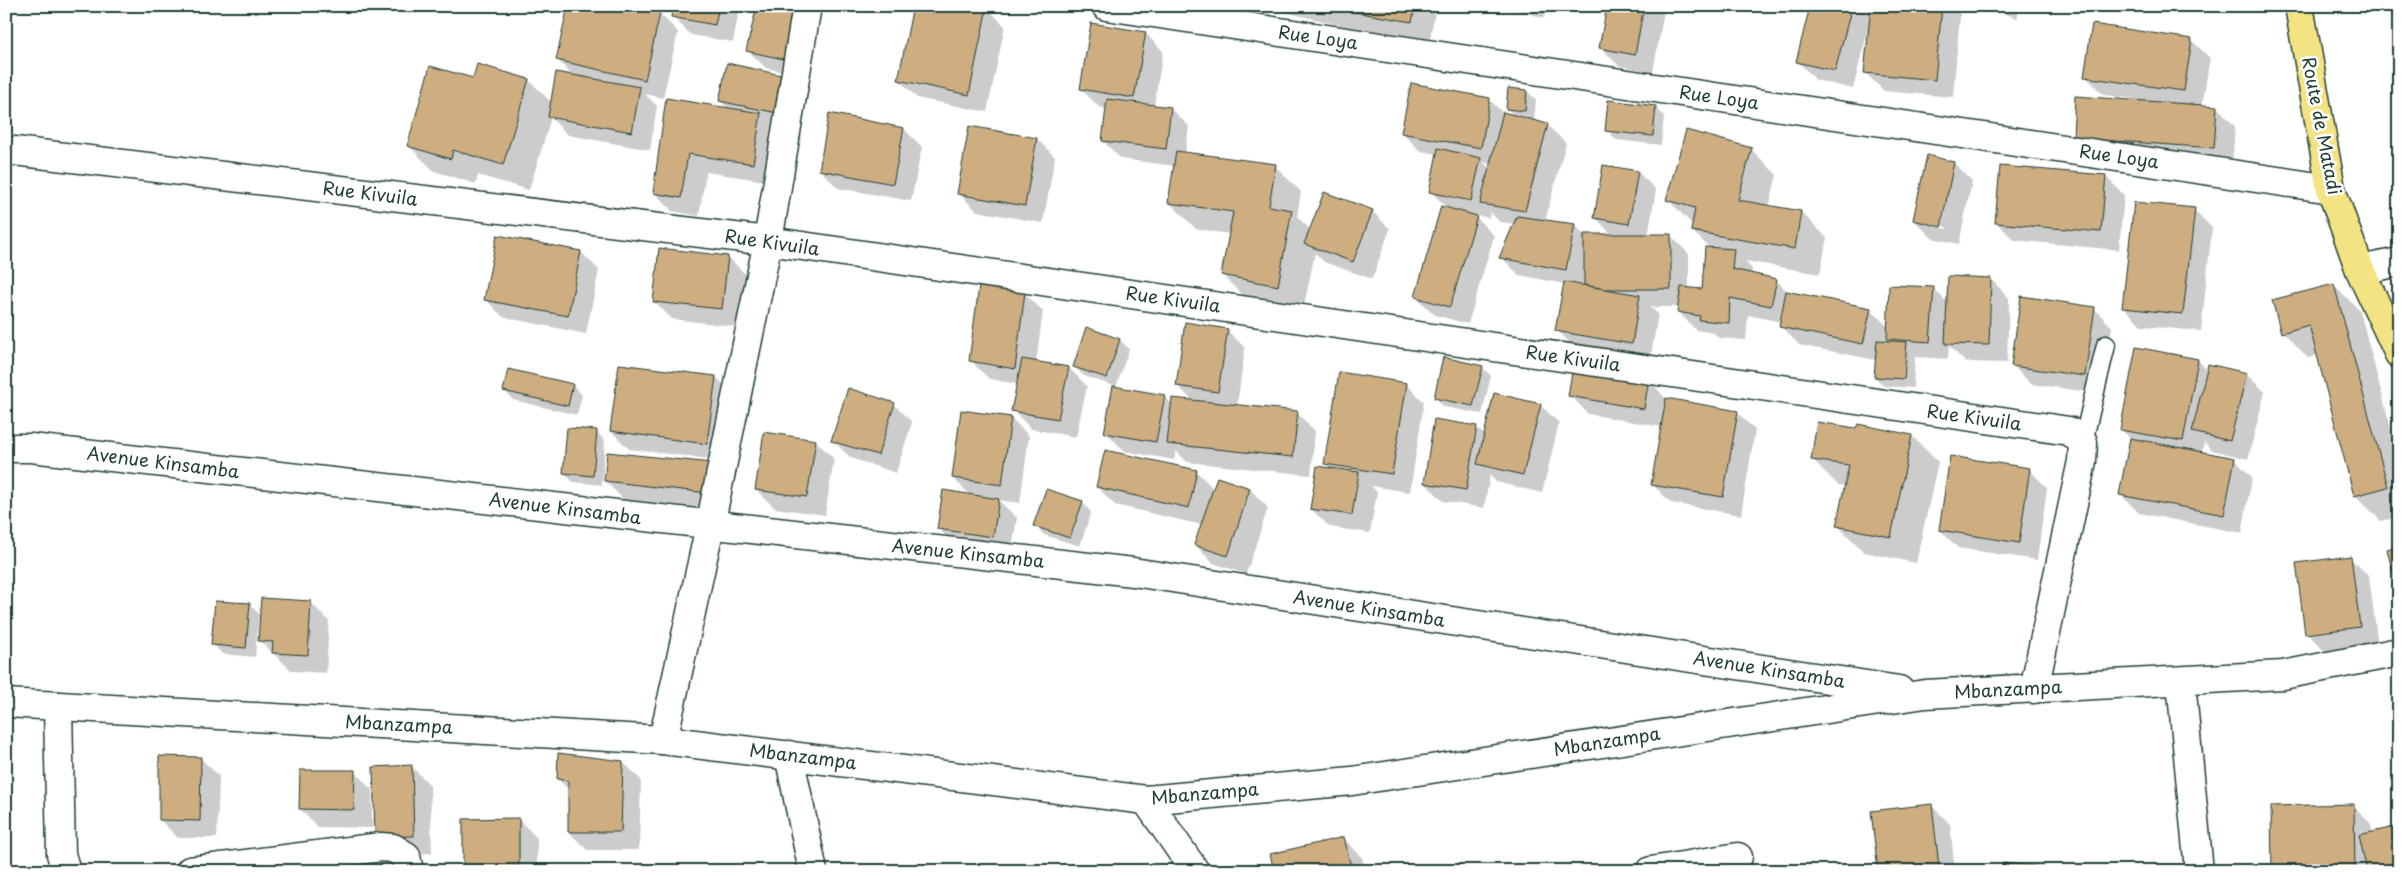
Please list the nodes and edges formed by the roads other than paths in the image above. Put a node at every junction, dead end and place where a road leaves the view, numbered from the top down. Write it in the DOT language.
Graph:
graph roads {
  1 [pos="807,6"];
  2 [pos="1106,6"];
  3 [pos="2298,6"];
  4 [pos="6,150"];
  5 [pos="2332,189"];
  6 [pos="768,241"];
  7 [pos="2399,262"];
  8 [pos="2360,270"];
  9 [pos="2106,345"];
  10 [pos="2399,354"];
  11 [pos="2083,442"];
  12 [pos="6,448"];
  13 [pos="710,526"];
  14 [pos="2399,652"];
  15 [pos="2181,682"];
  16 [pos="2034,689"];
  17 [pos="1925,694"];
  18 [pos="6,704"];
  19 [pos="58,706"];
  20 [pos="663,740"];
  21 [pos="790,755"];
  22 [pos="1146,800"];
  23 [pos="1738,857"];
  24 [pos="66,871"];
  25 [pos="190,871"];
  26 [pos="409,871"];
  27 [pos="813,871"];
  28 [pos="1195,871"];
  29 [pos="1651,871"];
  30 [pos="2199,871"];
  1 -- 6 [label="street"];
  2 -- 5 [label="street, Rue Loya"];
  3 -- 5 [label="main road, Route de Matadi"];
  4 -- 6 [label="street, Rue Kivuila"];
  5 -- 8 [label="main road, Route de Matadi"];
  6 -- 11 [label="street, Rue Kivuila"];
  6 -- 13 [label="street"];
  7 -- 8 [label="street"];
  8 -- 10 [label="main road, Route de Matadi"];
  9 -- 11 [label="lane"];
  11 -- 16 [label="street"];
  12 -- 13 [label="street, Avenue Kinsamba"];
  13 -- 17 [label="street, Avenue Kinsamba"];
  13 -- 20 [label="street"];
  14 -- 15 [label="street, Mbanzampa"];
  15 -- 16 [label="street, Mbanzampa"];
  15 -- 30 [label="street"];
  16 -- 17 [label="street, Mbanzampa"];
  17 -- 22 [label="street, Mbanzampa"];
  18 -- 19 [label="street, Mbanzampa"];
  19 -- 20 [label="street, Mbanzampa"];
  19 -- 24 [label="street"];
  20 -- 21 [label="street, Mbanzampa"];
  21 -- 22 [label="street, Mbanzampa"];
  21 -- 27 [label="street"];
  22 -- 28 [label="street"];
  23 -- 29 [label="street"];
  25 -- 26 [label="street"];
}
